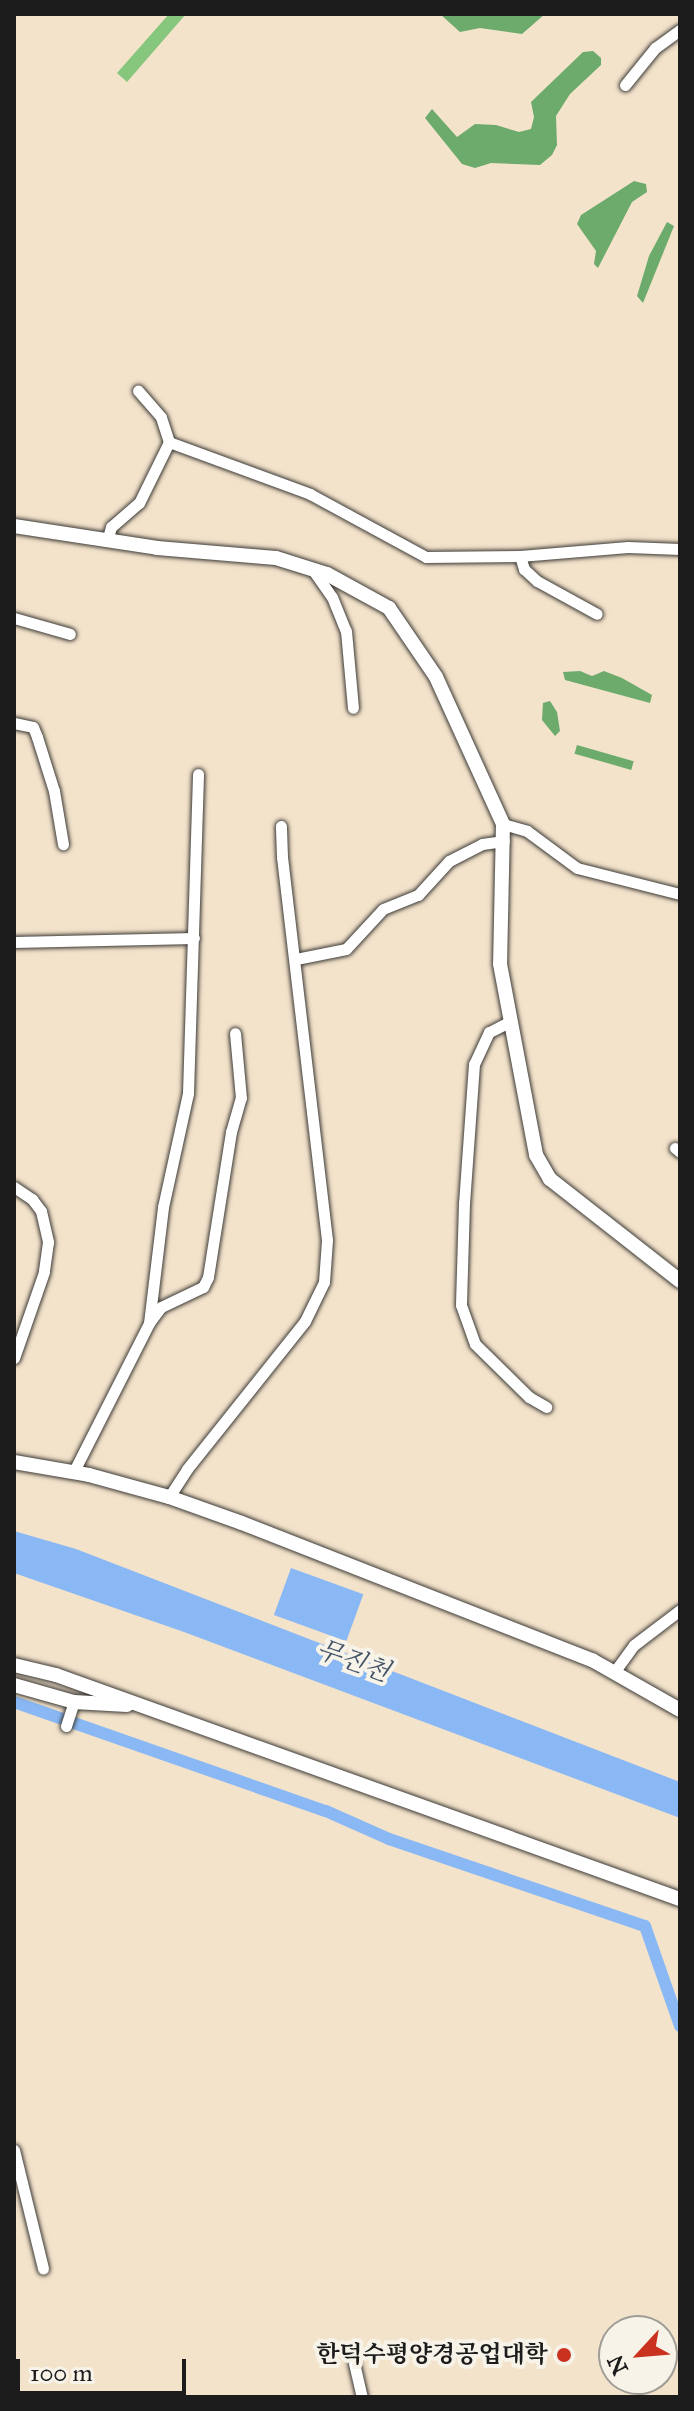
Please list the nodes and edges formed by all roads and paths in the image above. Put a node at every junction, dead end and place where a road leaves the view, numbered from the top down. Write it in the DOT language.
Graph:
graph roads {
  1 [pos="680,30"];
  2 [pos="625,85"];
  3 [pos="138,391"];
  4 [pos="169,442"];
  5 [pos="14,526"];
  6 [pos="107,541"];
  7 [pos="680,549"];
  8 [pos="520,556"];
  9 [pos="313,570"];
  10 [pos="597,614"];
  11 [pos="14,618"];
  12 [pos="70,634"];
  13 [pos="353,708"];
  14 [pos="14,723"];
  15 [pos="198,774"];
  16 [pos="503,824"];
  17 [pos="281,826"];
  18 [pos="504,841"];
  19 [pos="63,844"];
  20 [pos="680,894"];
  21 [pos="194,938"];
  22 [pos="14,942"];
  23 [pos="296,959"];
  24 [pos="511,1021"];
  25 [pos="235,1033"];
  26 [pos="14,1187"];
  27 [pos="680,1281"];
  28 [pos="149,1323"];
  29 [pos="14,1358"];
  30 [pos="546,1407"];
  31 [pos="14,1462"];
  32 [pos="74,1471"];
  33 [pos="169,1497"];
  34 [pos="680,1610"];
  35 [pos="14,1665"];
  36 [pos="615,1671"];
  37 [pos="14,1685"];
  38 [pos="72,1706"];
  39 [pos="142,1706"];
  40 [pos="680,1710"];
  41 [pos="66,1726"];
  42 [pos="680,1899"];
  43 [pos="14,2150"];
  44 [pos="43,2268"];
  45 [pos="354,2363"];
  46 [pos="362,2397"];
  1 -- 2 [label="street"];
  3 -- 4 [label="street"];
  4 -- 6 [label="street"];
  4 -- 8 [label="street"];
  5 -- 6 [label="street"];
  6 -- 9 [label="street"];
  7 -- 8 [label="street"];
  8 -- 10 [label="street"];
  9 -- 13 [label="street"];
  9 -- 16 [label="street"];
  11 -- 12 [label="street"];
  14 -- 19 [label="street"];
  15 -- 21 [label="street"];
  16 -- 18 [label="street"];
  16 -- 20 [label="street"];
  17 -- 23 [label="street"];
  18 -- 23 [label="street"];
  18 -- 24 [label="street"];
  21 -- 22 [label="street"];
  21 -- 28 [label="street"];
  23 -- 33 [label="street"];
  24 -- 27 [label="street"];
  24 -- 30 [label="street"];
  25 -- 28 [label="street"];
  26 -- 29 [label="street"];
  28 -- 32 [label="street"];
  31 -- 32 [label="street"];
  32 -- 33 [label="street"];
  33 -- 36 [label="street"];
  34 -- 36 [label="street"];
  35 -- 39 [label="street"];
  36 -- 40 [label="street"];
  37 -- 38 [label="street"];
  38 -- 39 [label="street"];
  38 -- 41 [label="street"];
  39 -- 42 [label="street"];
  43 -- 44 [label="street"];
  45 -- 46 [label="street"];
}
